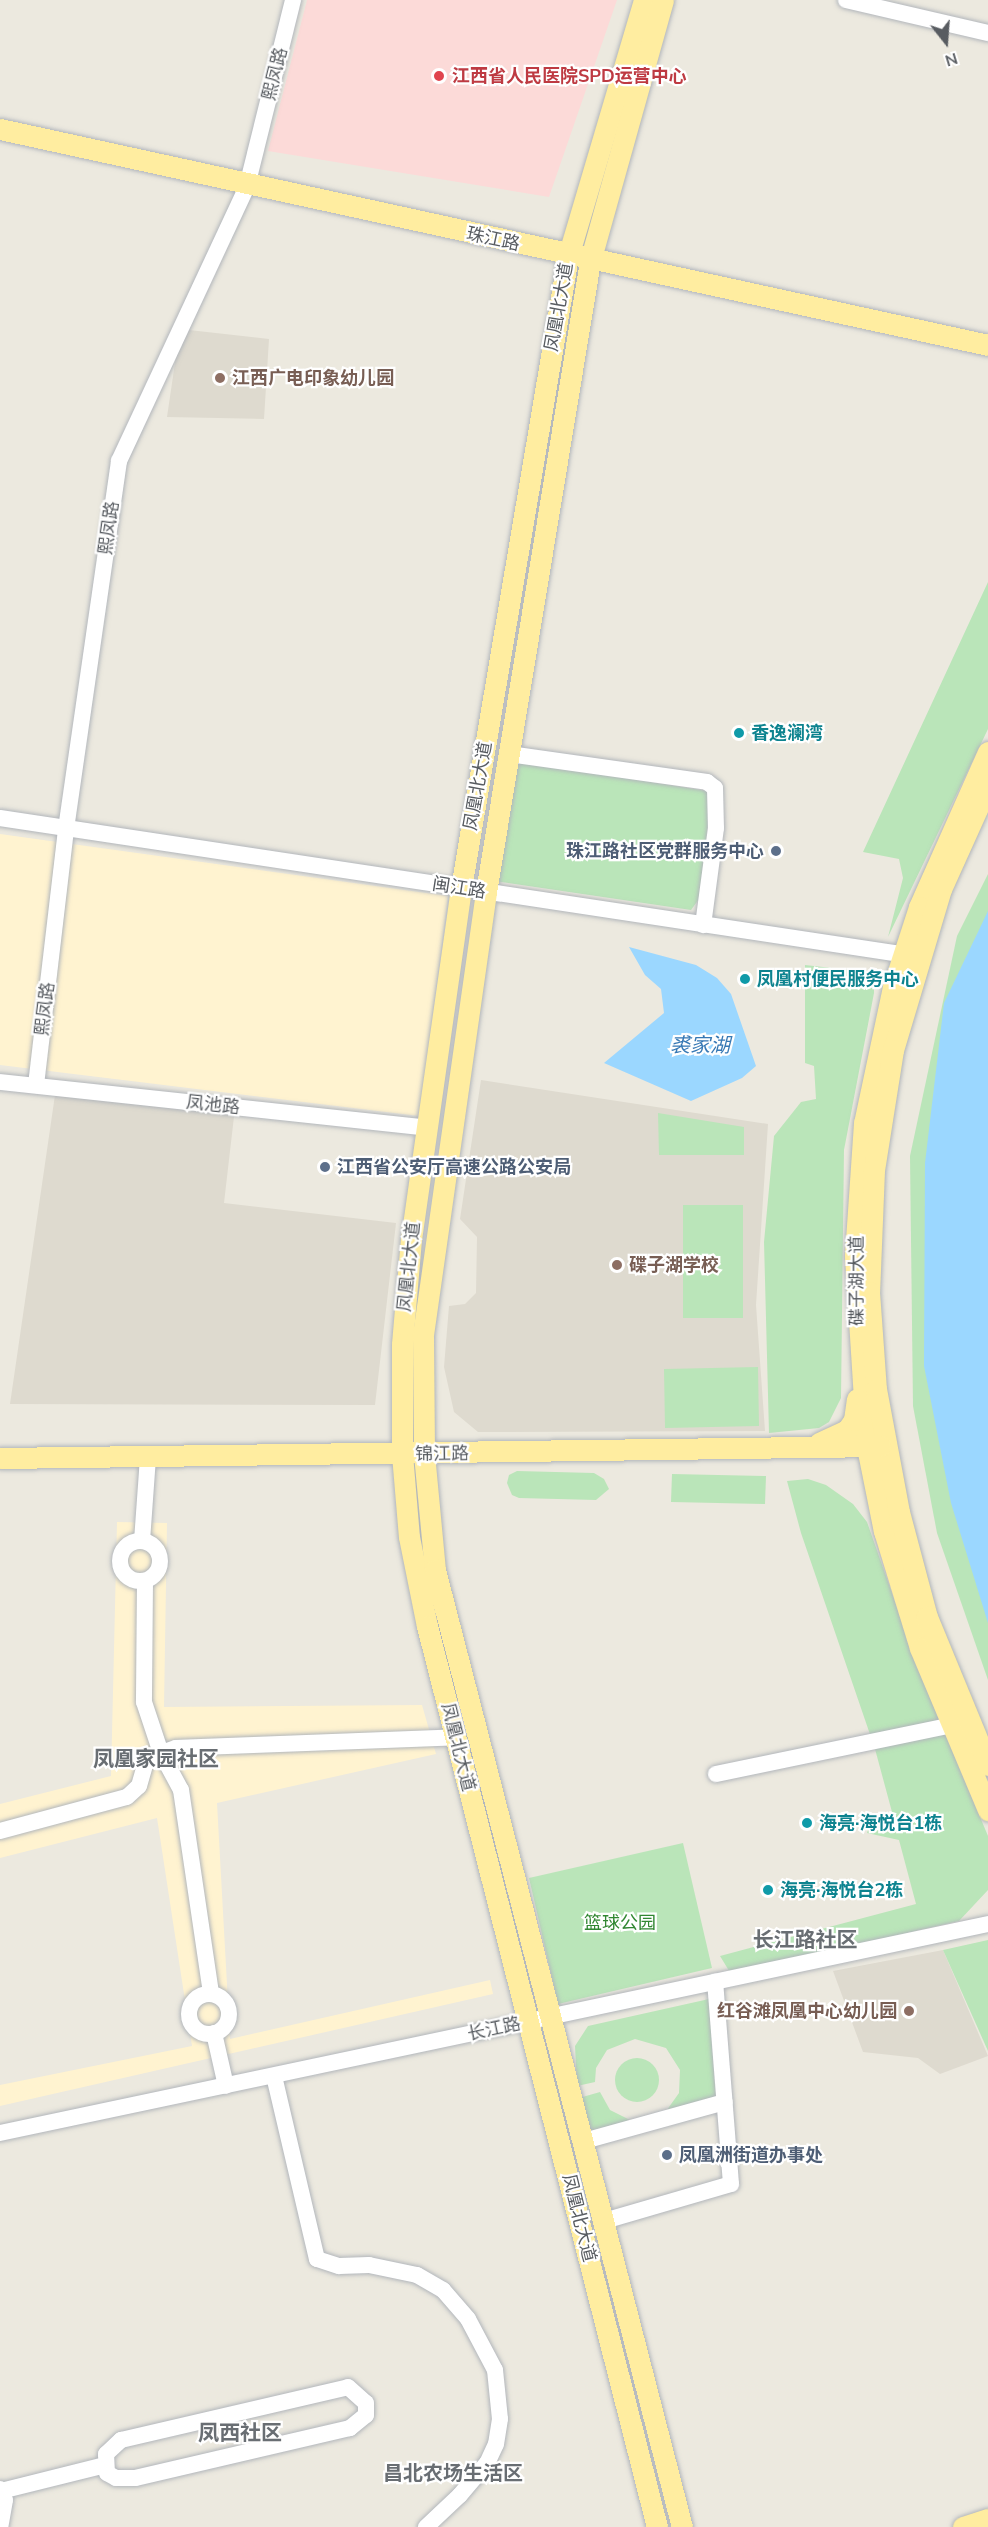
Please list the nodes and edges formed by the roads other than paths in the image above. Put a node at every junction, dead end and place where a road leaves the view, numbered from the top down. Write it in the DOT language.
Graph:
graph roads {
  1 [pos="293,0"];
  2 [pos="301,0"];
  3 [pos="644,0"];
  4 [pos="663,0"];
  5 [pos="846,0"];
  6 [pos="988,33"];
  7 [pos="0,129"];
  8 [pos="250,186"];
  9 [pos="568,256"];
  10 [pos="590,261"];
  11 [pos="988,345"];
  12 [pos="988,752"];
  13 [pos="509,754"];
  14 [pos="987,793"];
  15 [pos="0,819"];
  16 [pos="66,828"];
  17 [pos="460,888"];
  18 [pos="486,892"];
  19 [pos="703,925"];
  20 [pos="911,956"];
  21 [pos="0,1082"];
  22 [pos="36,1085"];
  23 [pos="427,1128"];
  24 [pos="858,1359"];
  25 [pos="875,1446"];
  26 [pos="801,1448"];
  27 [pos="424,1454"];
  28 [pos="402,1455"];
  29 [pos="148,1457"];
  30 [pos="0,1458"];
  31 [pos="142,1541"];
  32 [pos="145,1581"];
  33 [pos="952,1725"];
  34 [pos="456,1737"];
  35 [pos="161,1753"];
  36 [pos="988,1765"];
  37 [pos="716,1774"];
  38 [pos="988,1810"];
  39 [pos="0,1831"];
  40 [pos="988,1924"];
  41 [pos="715,1982"];
  42 [pos="211,1994"];
  43 [pos="553,2017"];
  44 [pos="529,2022"];
  45 [pos="214,2033"];
  46 [pos="274,2076"];
  47 [pos="226,2086"];
  48 [pos="725,2102"];
  49 [pos="0,2133"];
  50 [pos="584,2141"];
  51 [pos="604,2221"];
  52 [pos="106,2469"];
  53 [pos="2,2493"];
  54 [pos="988,2519"];
  55 [pos="0,2527"];
  56 [pos="426,2527"];
  57 [pos="657,2527"];
  58 [pos="682,2527"];
  59 [pos="963,2527"];
  1 -- 8 [label="street, 熙凤路"];
  2 -- 8 [label="street, 熙凤路"];
  3 -- 9 [label="main road, 凤凰北大道"];
  4 -- 10 [label="main road, 凤凰北大道"];
  5 -- 6 [label="street"];
  7 -- 8 [label="main road, 珠江路"];
  8 -- 9 [label="main road, 珠江路"];
  8 -- 16 [label="street, 熙凤路"];
  9 -- 10 [label="main road, 珠江路"];
  9 -- 17 [label="main road, 凤凰北大道"];
  10 -- 11 [label="main road, 珠江路"];
  10 -- 13 [label="main road, 凤凰北大道"];
  12 -- 20 [label="main road, 碟子湖大道"];
  13 -- 18 [label="main road, 凤凰北大道"];
  13 -- 19 [label="street"];
  14 -- 20 [label="main road, 碟子湖大道"];
  15 -- 16 [label="street, 闽江路"];
  16 -- 17 [label="street, 闽江路"];
  16 -- 22 [label="street, 熙凤路"];
  17 -- 18 [label="street, 闽江路"];
  17 -- 23 [label="main road, 凤凰北大道"];
  18 -- 19 [label="street, 闽江路"];
  18 -- 27 [label="main road, 凤凰北大道"];
  19 -- 20 [label="street, 闽江路"];
  20 -- 24 [label="main road, 碟子湖大道"];
  20 -- 25 [label="main road, 碟子湖大道"];
  21 -- 22 [label="street, 凤池路"];
  22 -- 23 [label="street, 凤池路"];
  23 -- 28 [label="main road, 凤凰北大道"];
  24 -- 25 [label="main road, 碟子湖大道"];
  24 -- 26 [label="main road"];
  25 -- 26 [label="main road, 锦江路"];
  25 -- 33 [label="main road, 碟子湖大道"];
  25 -- 36 [label="main road, 碟子湖大道"];
  26 -- 27 [label="main road, 锦江路"];
  27 -- 28 [label="main road, 锦江路"];
  27 -- 43 [label="main road, 凤凰北大道"];
  28 -- 29 [label="main road, 锦江路"];
  28 -- 34 [label="main road, 凤凰北大道"];
  29 -- 30 [label="main road, 锦江路"];
  29 -- 31 [label="street"];
  31 -- 32 [label="street"];
  31 -- 32 [label="street"];
  32 -- 35 [label="street"];
  33 -- 37 [label="street"];
  33 -- 38 [label="main road, 碟子湖大道"];
  34 -- 35 [label="street"];
  34 -- 44 [label="main road, 凤凰北大道"];
  35 -- 39 [label="street"];
  35 -- 42 [label="street"];
  40 -- 41 [label="street, 长江路"];
  41 -- 43 [label="street, 长江路"];
  41 -- 48 [label="street"];
  42 -- 45 [label="street"];
  42 -- 45 [label="street"];
  43 -- 44 [label="street, 长江路"];
  43 -- 50 [label="main road, 凤凰北大道"];
  44 -- 46 [label="street, 长江路"];
  44 -- 57 [label="main road, 凤凰北大道"];
  45 -- 47 [label="street"];
  46 -- 47 [label="street, 长江路"];
  46 -- 56 [label="street"];
  47 -- 49 [label="street, 长江路"];
  48 -- 50 [label="street"];
  48 -- 51 [label="street"];
  50 -- 51 [label="main road, 凤凰北大道"];
  51 -- 58 [label="main road, 凤凰北大道"];
  52 -- 52 [label="street"];
  52 -- 53 [label="street"];
  53 -- 55 [label="street"];
  54 -- 59 [label="main road"];
}
